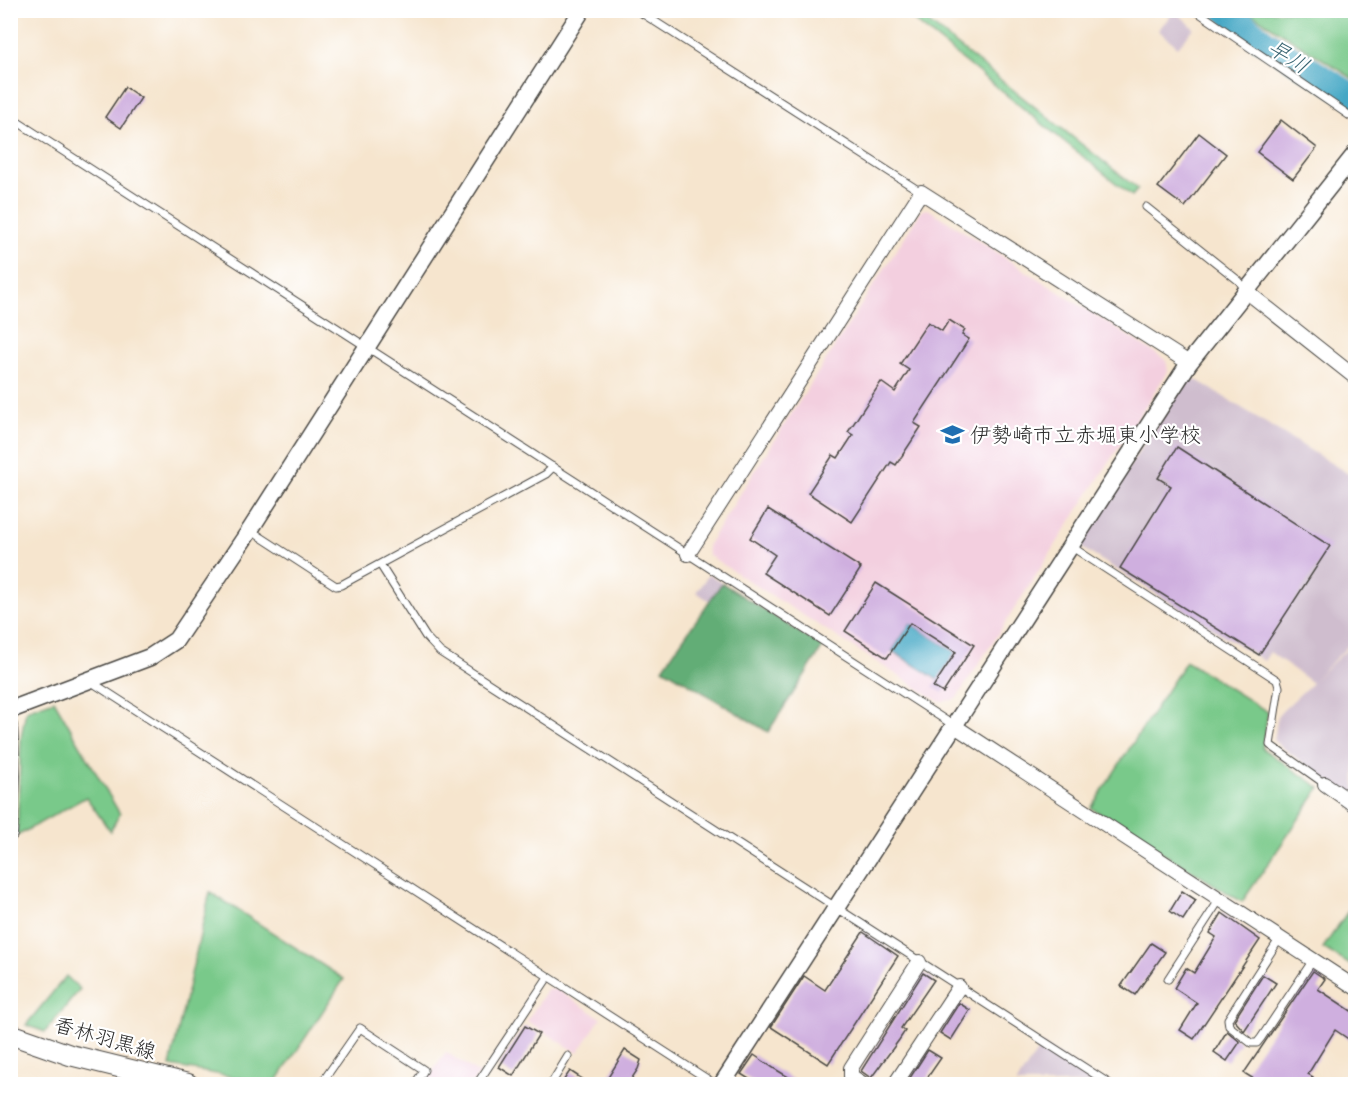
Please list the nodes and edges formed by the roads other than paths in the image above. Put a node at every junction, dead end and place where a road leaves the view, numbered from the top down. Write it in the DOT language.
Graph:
graph roads {
  1 [pos="582,10"];
  2 [pos="637,10"];
  3 [pos="1195,10"];
  4 [pos="10,117"];
  5 [pos="1356,120"];
  6 [pos="1356,153"];
  7 [pos="921,192"];
  8 [pos="1146,207"];
  9 [pos="1246,291"];
  10 [pos="366,345"];
  11 [pos="1189,363"];
  12 [pos="1356,378"];
  13 [pos="553,467"];
  14 [pos="250,530"];
  15 [pos="1070,546"];
  16 [pos="688,554"];
  17 [pos="381,566"];
  18 [pos="89,681"];
  19 [pos="10,710"];
  20 [pos="10,724"];
  21 [pos="953,724"];
  22 [pos="1325,784"];
  23 [pos="1356,806"];
  24 [pos="10,834"];
  25 [pos="1220,899"];
  26 [pos="838,906"];
  27 [pos="1280,938"];
  28 [pos="1313,960"];
  29 [pos="919,962"];
  30 [pos="548,977"];
  31 [pos="1168,979"];
  32 [pos="959,987"];
  33 [pos="1356,988"];
  34 [pos="10,1034"];
  35 [pos="568,1056"];
  36 [pos="188,1084"];
  37 [pos="321,1084"];
  38 [pos="415,1084"];
  39 [pos="477,1084"];
  40 [pos="551,1084"];
  41 [pos="715,1084"];
  42 [pos="722,1084"];
  43 [pos="863,1084"];
  44 [pos="895,1084"];
  45 [pos="1110,1084"];
  1 -- 10 [label="street"];
  2 -- 7 [label="lane"];
  3 -- 5 [label="lane"];
  4 -- 10 [label="lane"];
  6 -- 9 [label="street"];
  7 -- 11 [label="street"];
  7 -- 16 [label="street"];
  8 -- 9 [label="lane"];
  9 -- 11 [label="street"];
  9 -- 12 [label="street"];
  10 -- 13 [label="lane"];
  10 -- 14 [label="street"];
  11 -- 15 [label="street"];
  13 -- 16 [label="lane"];
  13 -- 17 [label="lane"];
  14 -- 17 [label="lane"];
  14 -- 18 [label="street"];
  15 -- 21 [label="street"];
  15 -- 22 [label="lane"];
  16 -- 21 [label="lane"];
  17 -- 26 [label="lane"];
  18 -- 19 [label="street"];
  18 -- 30 [label="lane"];
  20 -- 24 [label="street"];
  21 -- 25 [label="street"];
  21 -- 26 [label="street"];
  22 -- 23 [label="street"];
  25 -- 27 [label="street"];
  25 -- 31 [label="lane"];
  26 -- 29 [label="lane"];
  26 -- 42 [label="street"];
  27 -- 28 [label="street"];
  27 -- 28 [label="lane"];
  28 -- 33 [label="street"];
  29 -- 32 [label="lane"];
  29 -- 43 [label="street"];
  30 -- 39 [label="lane"];
  30 -- 41 [label="lane"];
  32 -- 44 [label="street"];
  32 -- 45 [label="lane"];
  34 -- 36 [label="main road, 香林羽黒線"];
  35 -- 40 [label="lane"];
  37 -- 38 [label="lane"];
}
